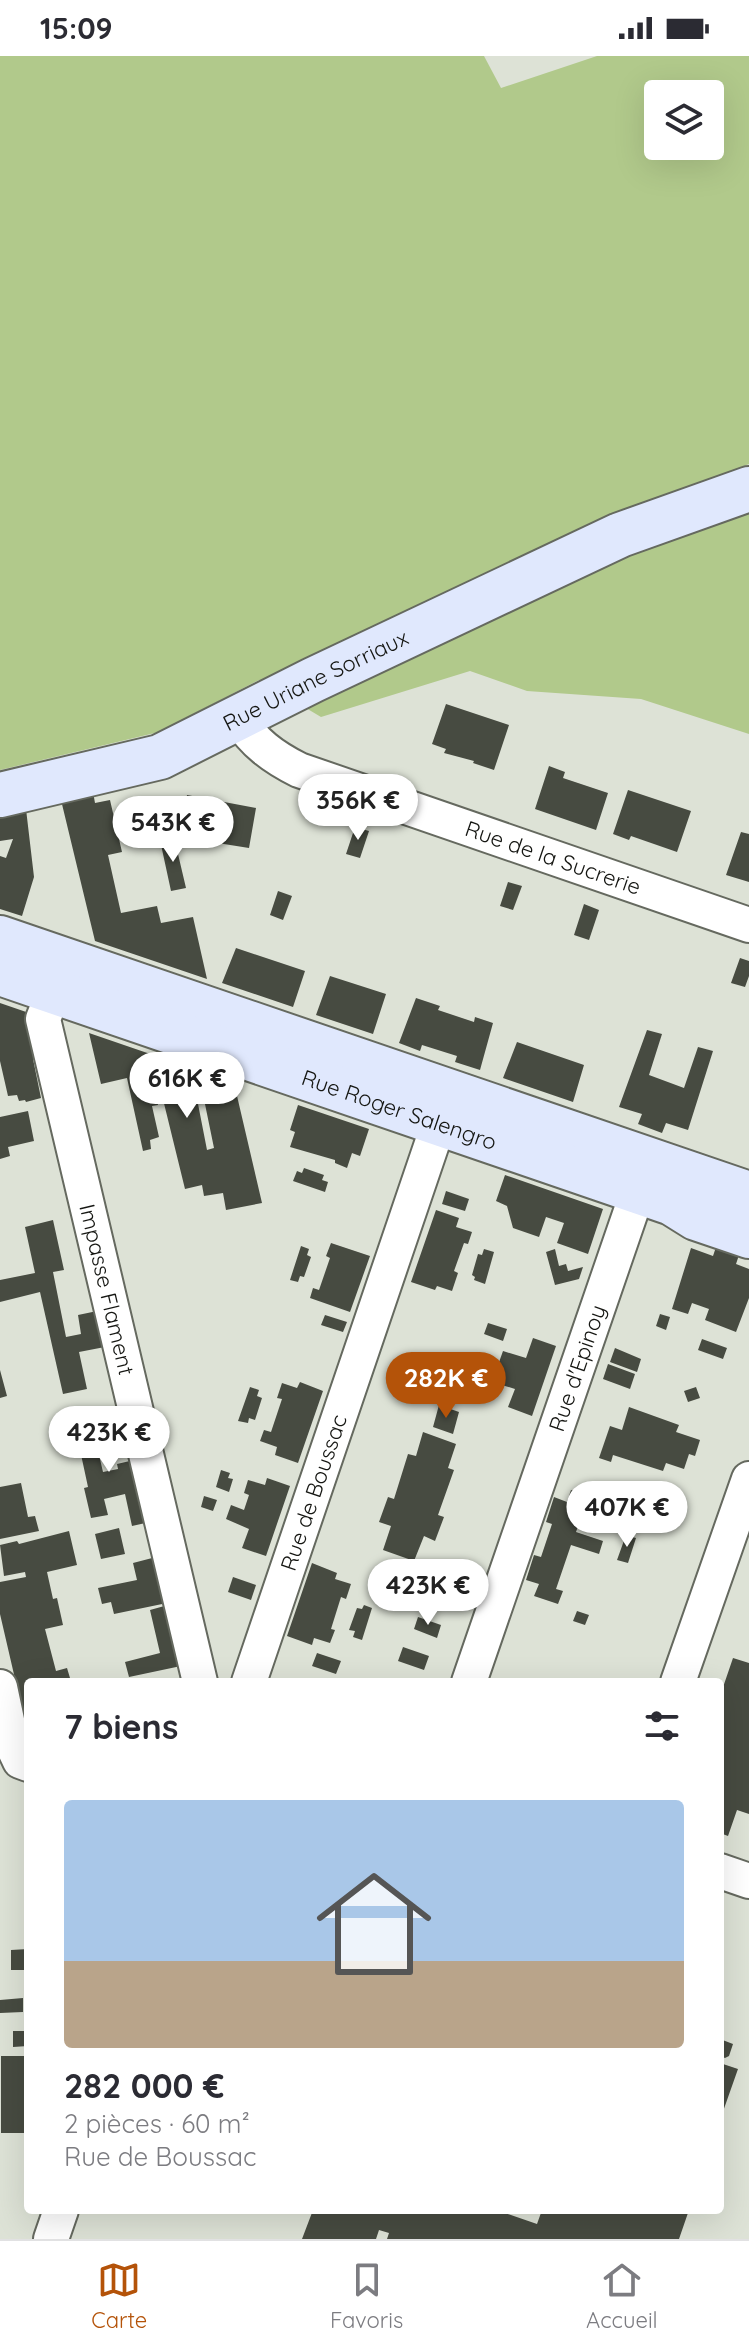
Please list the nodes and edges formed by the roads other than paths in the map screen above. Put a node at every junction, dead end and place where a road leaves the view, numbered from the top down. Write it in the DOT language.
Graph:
graph roads {
  1 [pos="749,489"];
  2 [pos="238,718"];
  3 [pos="0,795"];
  4 [pos="749,925"];
  5 [pos="0,938"];
  6 [pos="0,973"];
  7 [pos="54,991"];
  8 [pos="439,1123"];
  9 [pos="638,1191"];
  10 [pos="749,1194"];
  11 [pos="749,1236"];
  12 [pos="749,1479"];
  13 [pos="199,1678"];
  14 [pos="250,1678"];
  15 [pos="470,1678"];
  16 [pos="679,1678"];
  17 [pos="0,1687"];
  18 [pos="24,1762"];
  19 [pos="724,1872"];
  20 [pos="749,1881"];
  21 [pos="60,2214"];
  22 [pos="51,2239"];
  1 -- 2 [label="main road, Rue Uriane Sorriaux"];
  2 -- 3 [label="main road, Rue Uriane Sorriaux"];
  2 -- 4 [label="street, Rue de la Sucrerie"];
  5 -- 10 [label="main road, Rue Roger Salengro"];
  6 -- 7 [label="main road, Rue Roger Salengro"];
  7 -- 8 [label="main road, Rue Roger Salengro"];
  7 -- 13 [label="street, Impasse Flament"];
  8 -- 9 [label="main road, Rue Roger Salengro"];
  8 -- 14 [label="street, Rue de Boussac"];
  9 -- 11 [label="main road, Rue Roger Salengro"];
  9 -- 15 [label="street, Rue d'Epinoy"];
  12 -- 16 [label="street"];
  17 -- 18 [label="street"];
  19 -- 20 [label="street"];
  21 -- 22 [label="street"];
}
